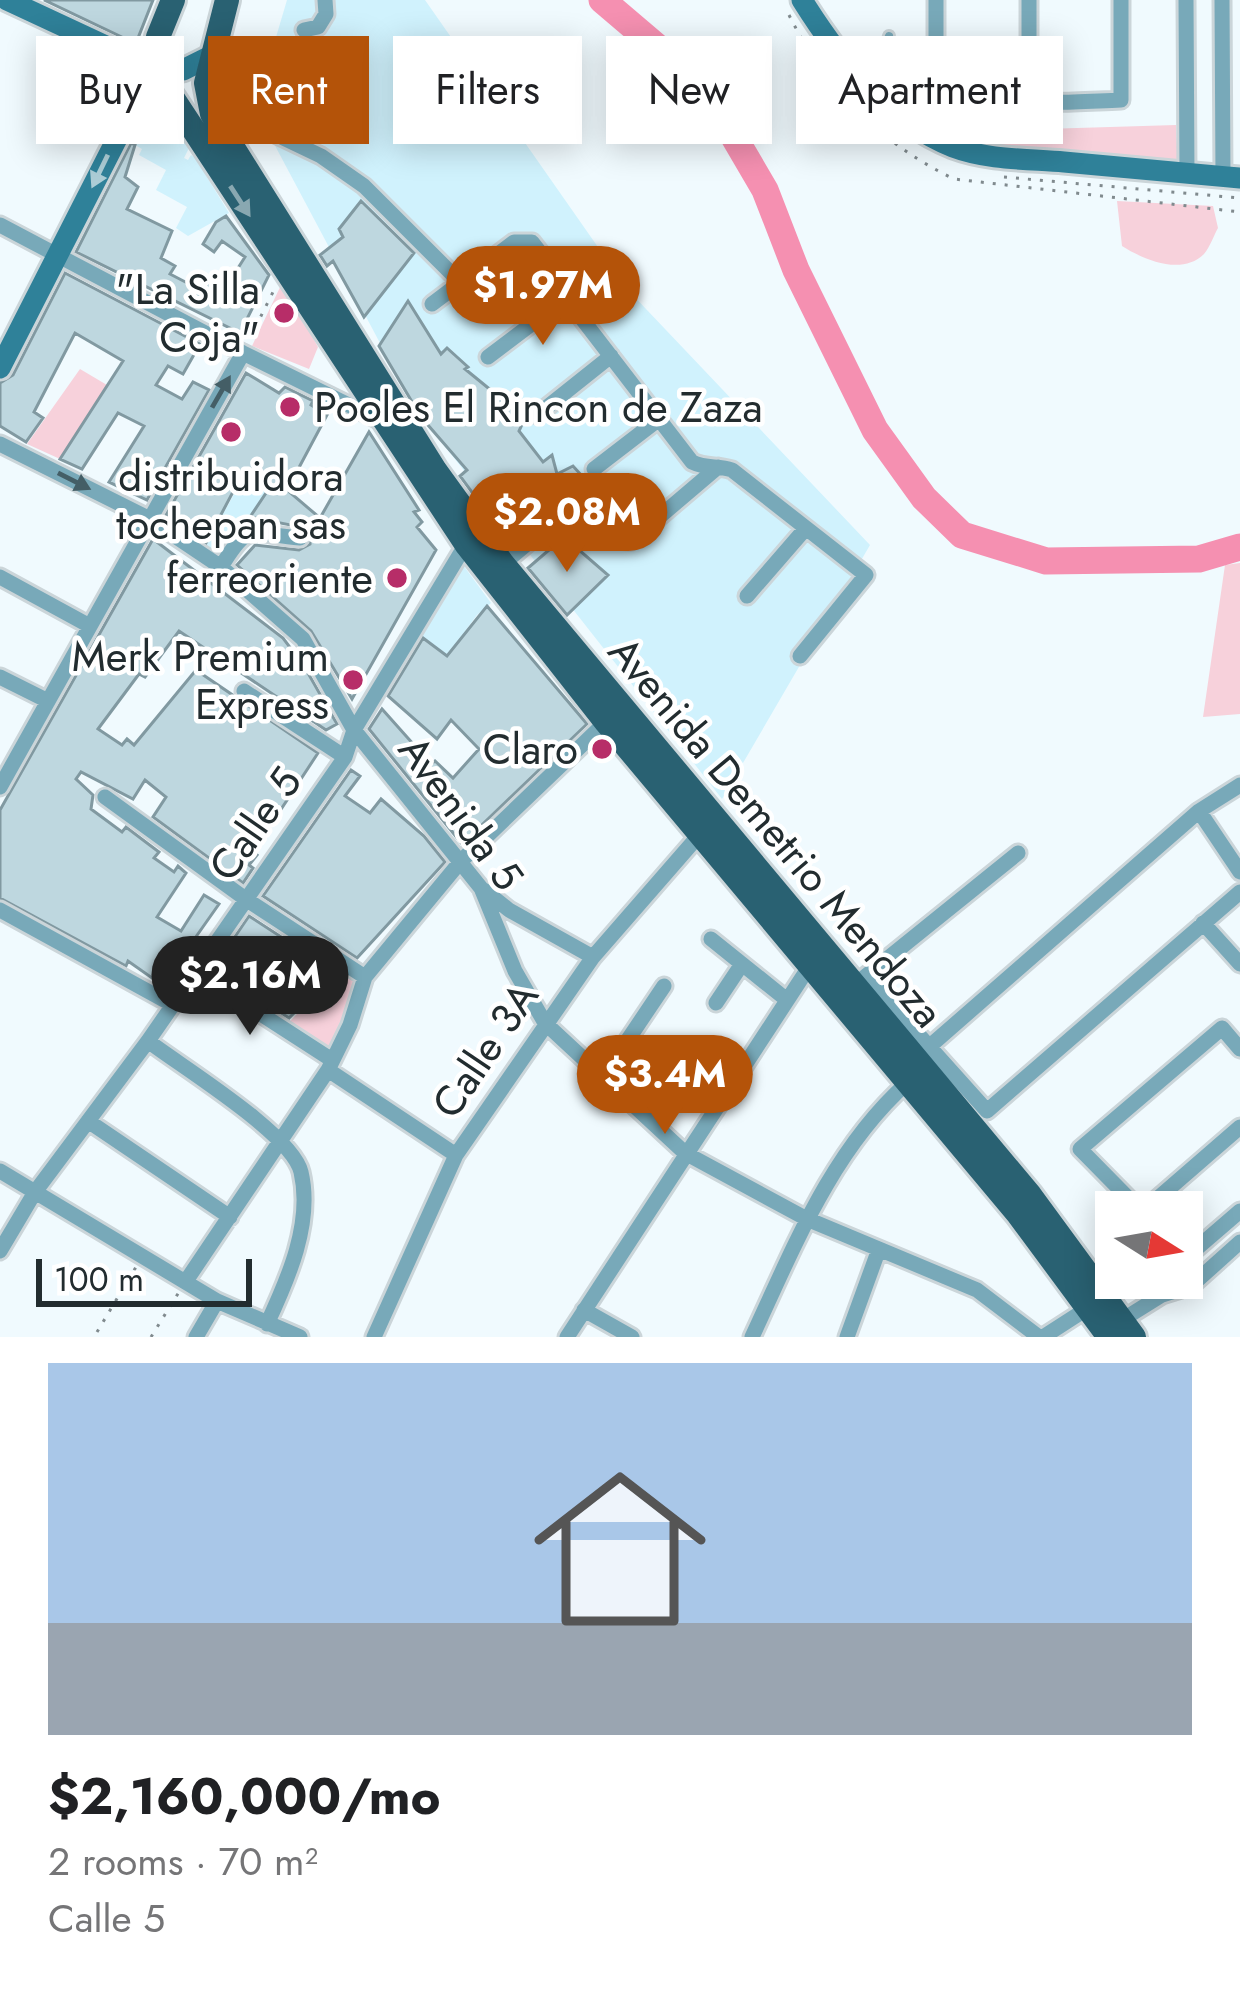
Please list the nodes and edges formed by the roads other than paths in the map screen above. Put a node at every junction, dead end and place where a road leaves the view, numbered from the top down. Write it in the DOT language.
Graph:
graph roads {
  1 [pos="7,0"];
  2 [pos="173,0"];
  3 [pos="227,0"];
  4 [pos="325,0"];
  5 [pos="802,0"];
  6 [pos="936,0"];
  7 [pos="1029,0"];
  8 [pos="1121,0"];
  9 [pos="1186,0"];
  10 [pos="1222,0"];
  11 [pos="304,30"];
  12 [pos="85,36"];
  13 [pos="158,36"];
  14 [pos="217,36"];
  15 [pos="825,36"];
  16 [pos="936,36"];
  17 [pos="1029,36"];
  18 [pos="208,90"];
  19 [pos="207,101"];
  20 [pos="1063,102"];
  21 [pos="184,115"];
  22 [pos="115,144"];
  23 [pos="948,144"];
  24 [pos="1187,173"];
  25 [pos="1231,178"];
  26 [pos="0,225"];
  27 [pos="58,256"];
  28 [pos="461,283"];
  29 [pos="566,298"];
  30 [pos="432,304"];
  31 [pos="243,353"];
  32 [pos="611,356"];
  33 [pos="488,357"];
  34 [pos="0,368"];
  35 [pos="537,415"];
  36 [pos="659,419"];
  37 [pos="383,422"];
  38 [pos="0,444"];
  39 [pos="720,466"];
  40 [pos="594,469"];
  41 [pos="148,518"];
  42 [pos="806,528"];
  43 [pos="300,538"];
  44 [pos="466,544"];
  45 [pos="503,564"];
  46 [pos="221,567"];
  47 [pos="0,577"];
  48 [pos="747,596"];
  49 [pos="88,625"];
  50 [pos="800,656"];
  51 [pos="0,677"];
  52 [pos="244,691"];
  53 [pos="46,700"];
  54 [pos="606,722"];
  55 [pos="355,730"];
  56 [pos="345,757"];
  57 [pos="1240,785"];
  58 [pos="0,787"];
  59 [pos="105,797"];
  60 [pos="1199,811"];
  61 [pos="701,833"];
  62 [pos="1018,853"];
  63 [pos="460,861"];
  64 [pos="1240,872"];
  65 [pos="481,888"];
  66 [pos="1240,892"];
  67 [pos="247,900"];
  68 [pos="0,910"];
  69 [pos="1203,923"];
  70 [pos="711,939"];
  71 [pos="593,957"];
  72 [pos="742,964"];
  73 [pos="1240,964"];
  74 [pos="809,967"];
  75 [pos="196,972"];
  76 [pos="365,977"];
  77 [pos="860,981"];
  78 [pos="664,986"];
  79 [pos="787,1000"];
  80 [pos="716,1003"];
  81 [pos="173,1005"];
  82 [pos="545,1023"];
  83 [pos="148,1042"];
  84 [pos="930,1046"];
  85 [pos="1240,1049"];
  86 [pos="330,1065"];
  87 [pos="598,1073"];
  88 [pos="907,1083"];
  89 [pos="88,1121"];
  90 [pos="1240,1127"];
  91 [pos="282,1140"];
  92 [pos="685,1153"];
  93 [pos="456,1155"];
  94 [pos="0,1171"];
  95 [pos="1121,1191"];
  96 [pos="1166,1191"];
  97 [pos="35,1192"];
  98 [pos="1240,1211"];
  99 [pos="230,1216"];
  100 [pos="807,1219"];
  101 [pos="1240,1242"];
  102 [pos="1203,1243"];
  103 [pos="879,1249"];
  104 [pos="0,1251"];
  105 [pos="1203,1275"];
  106 [pos="186,1281"];
  107 [pos="1093,1282"];
  108 [pos="1147,1299"];
  109 [pos="218,1301"];
  110 [pos="1088,1307"];
  111 [pos="584,1310"];
  112 [pos="267,1324"];
  113 [pos="1122,1331"];
  114 [pos="196,1337"];
  115 [pos="300,1337"];
  116 [pos="374,1337"];
  117 [pos="567,1337"];
  118 [pos="632,1337"];
  119 [pos="752,1337"];
  120 [pos="847,1337"];
  121 [pos="1041,1337"];
  1 -- 12 [label="main road"];
  2 -- 13 [label="main road"];
  3 -- 14 [label="main road"];
  4 -- 11 [label="street"];
  5 -- 15 [label="main road"];
  6 -- 16 [label="street"];
  7 -- 17 [label="street"];
  8 -- 20 [label="street"];
  9 -- 24 [label="street"];
  10 -- 25 [label="street"];
  18 -- 19 [label="main road"];
  19 -- 28 [label="street"];
  19 -- 45 [label="main road, Avenida Demetrio Mendoza"];
  21 -- 37 [label="main road, Avenida Demetrio Mendoza, one-way"];
  22 -- 27 [label="main road, one-way"];
  23 -- 24 [label="main road"];
  24 -- 25 [label="main road"];
  26 -- 27 [label="street"];
  27 -- 31 [label="street"];
  27 -- 34 [label="main road"];
  28 -- 29 [label="street"];
  28 -- 30 [label="street"];
  29 -- 32 [label="street"];
  29 -- 33 [label="street"];
  31 -- 37 [label="street"];
  41 -- 31 [label="street, one-way"];
  32 -- 35 [label="street"];
  32 -- 36 [label="street"];
  36 -- 39 [label="street"];
  36 -- 40 [label="street"];
  37 -- 44 [label="main road, Avenida Demetrio Mendoza"];
  38 -- 41 [label="street, Avenida 5, one-way"];
  39 -- 42 [label="street"];
  39 -- 45 [label="street"];
  41 -- 46 [label="street, Avenida 5"];
  41 -- 49 [label="street"];
  42 -- 48 [label="street"];
  42 -- 50 [label="street"];
  43 -- 46 [label="street"];
  44 -- 54 [label="main road, Avenida Demetrio Mendoza"];
  44 -- 55 [label="street, Calle 5"];
  45 -- 77 [label="main road, Avenida Demetrio Mendoza"];
  46 -- 55 [label="street, Avenida 5"];
  47 -- 49 [label="street"];
  49 -- 53 [label="street"];
  51 -- 53 [label="street"];
  52 -- 56 [label="street"];
  53 -- 58 [label="street"];
  54 -- 61 [label="main road, Avenida Demetrio Mendoza"];
  54 -- 63 [label="street"];
  55 -- 56 [label="street, Calle 5"];
  55 -- 63 [label="street, Avenida 5"];
  56 -- 67 [label="street, Calle 5"];
  57 -- 60 [label="street"];
  59 -- 67 [label="street"];
  60 -- 64 [label="street"];
  60 -- 84 [label="street"];
  61 -- 71 [label="street, Calle 3A"];
  61 -- 74 [label="main road, Avenida Demetrio Mendoza"];
  62 -- 77 [label="street"];
  63 -- 65 [label="street, Avenida 5"];
  63 -- 76 [label="street"];
  65 -- 71 [label="street"];
  65 -- 82 [label="street, Avenida 5"];
  66 -- 69 [label="street"];
  67 -- 75 [label="street, Calle 5"];
  67 -- 76 [label="street"];
  68 -- 81 [label="street"];
  69 -- 73 [label="street"];
  69 -- 84 [label="street"];
  70 -- 72 [label="street"];
  71 -- 82 [label="street, Calle 3A"];
  72 -- 79 [label="street"];
  72 -- 80 [label="street"];
  74 -- 79 [label="street"];
  74 -- 88 [label="main road, Avenida Demetrio Mendoza"];
  75 -- 81 [label="street, Calle 5"];
  75 -- 86 [label="street"];
  76 -- 86 [label="street"];
  77 -- 84 [label="street"];
  77 -- 107 [label="main road, Avenida Demetrio Mendoza"];
  78 -- 87 [label="street"];
  79 -- 92 [label="street"];
  81 -- 83 [label="street, Calle 5"];
  82 -- 87 [label="street, Avenida 5"];
  82 -- 93 [label="street, Calle 3A"];
  83 -- 89 [label="street, Calle 5"];
  83 -- 91 [label="street"];
  85 -- 95 [label="street"];
  86 -- 91 [label="street"];
  86 -- 93 [label="street"];
  87 -- 92 [label="street, Avenida 5"];
  88 -- 100 [label="street"];
  88 -- 110 [label="main road, Avenida Demetrio Mendoza"];
  89 -- 97 [label="street, Calle 5"];
  89 -- 99 [label="street"];
  90 -- 96 [label="street"];
  91 -- 99 [label="street"];
  91 -- 112 [label="street"];
  92 -- 100 [label="street, Avenida 5"];
  92 -- 111 [label="street"];
  93 -- 116 [label="street, Calle 3A"];
  94 -- 97 [label="street"];
  97 -- 104 [label="street, Calle 5"];
  97 -- 106 [label="street"];
  98 -- 102 [label="street"];
  99 -- 106 [label="street"];
  100 -- 103 [label="street, Avenida 5"];
  100 -- 119 [label="street"];
  101 -- 105 [label="street"];
  103 -- 120 [label="street"];
  103 -- 121 [label="street, Avenida 5"];
  106 -- 109 [label="street"];
  107 -- 113 [label="main road, Avenida Demetrio Mendoza"];
  108 -- 113 [label="street"];
  109 -- 112 [label="street"];
  109 -- 114 [label="street"];
  110 -- 113 [label="main road, Avenida Demetrio Mendoza"];
  110 -- 121 [label="street"];
  111 -- 117 [label="street"];
  111 -- 118 [label="street"];
  112 -- 115 [label="street"];
}
